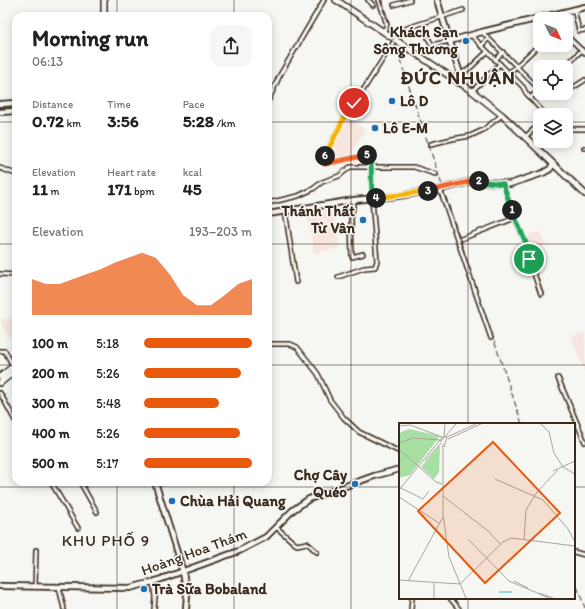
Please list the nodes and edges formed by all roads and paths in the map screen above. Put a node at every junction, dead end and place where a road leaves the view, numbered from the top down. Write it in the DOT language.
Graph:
graph roads {
  1 [pos="102,0"];
  2 [pos="324,0"];
  3 [pos="336,0"];
  4 [pos="368,0"];
  5 [pos="379,0"];
  6 [pos="410,0"];
  7 [pos="437,0"];
  8 [pos="373,5"];
  9 [pos="394,5"];
  10 [pos="585,7"];
  11 [pos="574,9"];
  12 [pos="463,10"];
  13 [pos="101,12"];
  14 [pos="104,12"];
  15 [pos="563,12"];
  16 [pos="442,17"];
  17 [pos="533,20"];
  18 [pos="407,28"];
  19 [pos="585,30"];
  20 [pos="383,32"];
  21 [pos="482,32"];
  22 [pos="471,35"];
  23 [pos="428,38"];
  24 [pos="488,39"];
  25 [pos="450,41"];
  26 [pos="573,42"];
  27 [pos="393,43"];
  28 [pos="481,46"];
  29 [pos="533,50"];
  30 [pos="582,50"];
  31 [pos="487,52"];
  32 [pos="503,52"];
  33 [pos="585,53"];
  34 [pos="495,60"];
  35 [pos="571,60"];
  36 [pos="500,64"];
  37 [pos="516,66"];
  38 [pos="509,73"];
  39 [pos="460,74"];
  40 [pos="585,80"];
  41 [pos="530,81"];
  42 [pos="459,83"];
  43 [pos="533,83"];
  44 [pos="523,87"];
  45 [pos="574,87"];
  46 [pos="472,91"];
  47 [pos="272,92"];
  48 [pos="533,95"];
  49 [pos="530,98"];
  50 [pos="12,103"];
  51 [pos="0,104"];
  52 [pos="539,108"];
  53 [pos="12,111"];
  54 [pos="0,112"];
  55 [pos="502,115"];
  56 [pos="573,129"];
  57 [pos="585,129"];
  58 [pos="533,130"];
  59 [pos="525,137"];
  60 [pos="431,144"];
  61 [pos="533,145"];
  62 [pos="536,148"];
  63 [pos="553,164"];
  64 [pos="372,167"];
  65 [pos="0,168"];
  66 [pos="12,173"];
  67 [pos="434,174"];
  68 [pos="503,184"];
  69 [pos="440,188"];
  70 [pos="585,194"];
  71 [pos="372,199"];
  72 [pos="354,200"];
  73 [pos="272,202"];
  74 [pos="285,210"];
  75 [pos="272,213"];
  76 [pos="515,218"];
  77 [pos="461,239"];
  78 [pos="363,254"];
  79 [pos="0,274"];
  80 [pos="12,275"];
  81 [pos="338,277"];
  82 [pos="296,282"];
  83 [pos="472,282"];
  84 [pos="476,282"];
  85 [pos="541,294"];
  86 [pos="491,338"];
  87 [pos="272,344"];
  88 [pos="0,351"];
  89 [pos="12,363"];
  90 [pos="12,369"];
  91 [pos="12,370"];
  92 [pos="0,377"];
  93 [pos="558,378"];
  94 [pos="0,383"];
  95 [pos="0,393"];
  96 [pos="12,415"];
  97 [pos="585,442"];
  98 [pos="399,452"];
  99 [pos="399,469"];
  100 [pos="53,486"];
  101 [pos="82,486"];
  102 [pos="156,486"];
  103 [pos="97,512"];
  104 [pos="276,527"];
  105 [pos="78,528"];
  106 [pos="36,550"];
  107 [pos="316,552"];
  108 [pos="575,552"];
  109 [pos="585,555"];
  110 [pos="183,572"];
  111 [pos="153,582"];
  112 [pos="0,586"];
  113 [pos="35,587"];
  114 [pos="59,587"];
  115 [pos="412,599"];
  116 [pos="451,599"];
  117 [pos="64,609"];
  118 [pos="154,609"];
  119 [pos="186,609"];
  120 [pos="411,609"];
  121 [pos="459,609"];
  1 -- 13 [label="main road"];
  1 -- 14 [label="main road"];
  2 -- 47 [label="street"];
  3 -- 20 [label="main road"];
  4 -- 8 [label="street"];
  5 -- 20 [label="street"];
  6 -- 9 [label="street"];
  7 -- 16 [label="street"];
  10 -- 11 [label="street"];
  11 -- 15 [label="street"];
  11 -- 19 [label="street"];
  12 -- 16 [label="street"];
  16 -- 18 [label="street"];
  16 -- 25 [label="street"];
  17 -- 21 [label="street"];
  20 -- 42 [label="main road"];
  21 -- 22 [label="street"];
  21 -- 24 [label="street"];
  22 -- 25 [label="street"];
  22 -- 28 [label="street"];
  23 -- 25 [label="street"];
  24 -- 28 [label="street"];
  24 -- 32 [label="street"];
  25 -- 39 [label="street"];
  26 -- 30 [label="street"];
  27 -- 64 [label="street"];
  28 -- 31 [label="street"];
  29 -- 37 [label="street"];
  30 -- 33 [label="street"];
  30 -- 35 [label="street"];
  31 -- 34 [label="street"];
  31 -- 39 [label="street"];
  32 -- 34 [label="street"];
  32 -- 37 [label="street"];
  34 -- 36 [label="street"];
  36 -- 38 [label="street"];
  36 -- 46 [label="street"];
  37 -- 38 [label="street"];
  37 -- 41 [label="street"];
  38 -- 44 [label="street"];
  39 -- 42 [label="street"];
  40 -- 45 [label="street"];
  41 -- 43 [label="street"];
  41 -- 44 [label="street"];
  42 -- 46 [label="main road"];
  44 -- 49 [label="street"];
  46 -- 55 [label="main road"];
  48 -- 49 [label="street"];
  49 -- 52 [label="street"];
  50 -- 51 [label="street"];
  53 -- 54 [label="street"];
  55 -- 59 [label="main road"];
  55 -- 60 [label="street"];
  56 -- 57 [label="street"];
  58 -- 59 [label="street"];
  59 -- 61 [label="main road"];
  62 -- 63 [label="main road"];
  63 -- 68 [label="street"];
  63 -- 70 [label="main road"];
  64 -- 67 [label="street"];
  64 -- 71 [label="street"];
  64 -- 73 [label="street"];
  65 -- 66 [label="street"];
  68 -- 69 [label="street"];
  68 -- 76 [label="street"];
  69 -- 71 [label="street"];
  69 -- 83 [label="street"];
  71 -- 72 [label="street"];
  71 -- 81 [label="street"];
  72 -- 74 [label="street"];
  72 -- 78 [label="street"];
  74 -- 75 [label="street"];
  74 -- 82 [label="street"];
  76 -- 77 [label="street"];
  76 -- 85 [label="street"];
  79 -- 80 [label="street"];
  83 -- 84 [label="street"];
  83 -- 86 [label="street"];
  87 -- 98 [label="street"];
  88 -- 89 [label="street"];
  90 -- 92 [label="main road"];
  91 -- 94 [label="main road"];
  93 -- 97 [label="street"];
  95 -- 96 [label="street"];
  99 -- 104 [label="street, Hoàng Hoa Thám"];
  100 -- 105 [label="street"];
  101 -- 103 [label="street"];
  102 -- 110 [label="street"];
  104 -- 107 [label="street"];
  104 -- 110 [label="street, Hoàng Hoa Thám"];
  106 -- 113 [label="street"];
  108 -- 109 [label="street"];
  110 -- 111 [label="street, Hoàng Hoa Thám"];
  110 -- 119 [label="street"];
  111 -- 114 [label="street, Hoàng Hoa Thám"];
  111 -- 118 [label="street"];
  112 -- 113 [label="street, Hoàng Hoa Thám"];
  113 -- 114 [label="street, Hoàng Hoa Thám"];
  114 -- 117 [label="street"];
  115 -- 120 [label="street"];
  116 -- 121 [label="street"];
}
